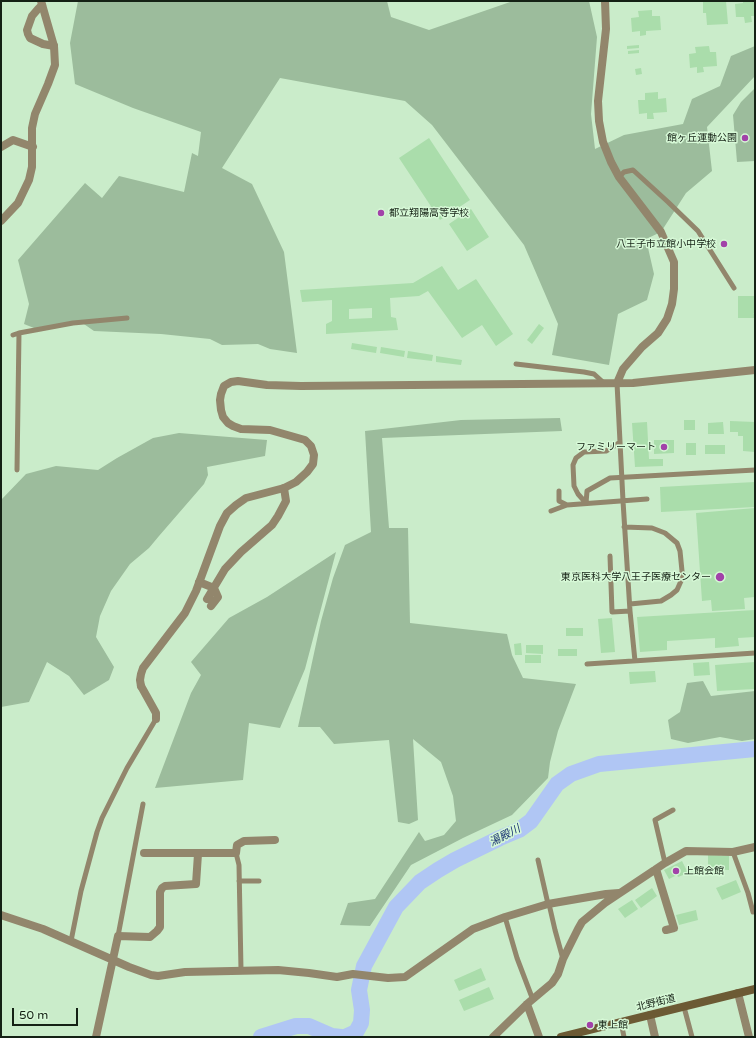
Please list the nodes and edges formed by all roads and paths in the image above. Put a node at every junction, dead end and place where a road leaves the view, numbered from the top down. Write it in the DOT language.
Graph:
graph roads {
  1 [pos="605,1"];
  2 [pos="42,3"];
  3 [pos="54,46"];
  4 [pos="1,147"];
  5 [pos="33,147"];
  6 [pos="619,177"];
  7 [pos="1,221"];
  8 [pos="734,288"];
  9 [pos="127,318"];
  10 [pos="13,335"];
  11 [pos="19,335"];
  12 [pos="516,364"];
  13 [pos="755,370"];
  14 [pos="605,384"];
  15 [pos="617,384"];
  16 [pos="620,443"];
  17 [pos="18,470"];
  18 [pos="755,470"];
  19 [pos="622,477"];
  20 [pos="284,488"];
  21 [pos="559,491"];
  22 [pos="646,499"];
  23 [pos="622,501"];
  24 [pos="586,503"];
  25 [pos="567,505"];
  26 [pos="552,511"];
  27 [pos="624,527"];
  28 [pos="610,556"];
  29 [pos="199,582"];
  30 [pos="214,588"];
  31 [pos="209,602"];
  32 [pos="630,604"];
  33 [pos="630,611"];
  34 [pos="755,653"];
  35 [pos="635,661"];
  36 [pos="587,664"];
  37 [pos="156,719"];
  38 [pos="143,804"];
  39 [pos="673,810"];
  40 [pos="275,840"];
  41 [pos="755,847"];
  42 [pos="733,852"];
  43 [pos="144,853"];
  44 [pos="236,853"];
  45 [pos="198,854"];
  46 [pos="538,860"];
  47 [pos="665,863"];
  48 [pos="656,869"];
  49 [pos="239,881"];
  50 [pos="259,881"];
  51 [pos="619,893"];
  52 [pos="549,904"];
  53 [pos="753,912"];
  54 [pos="1,915"];
  55 [pos="505,916"];
  56 [pos="666,930"];
  57 [pos="118,936"];
  58 [pos="71,941"];
  59 [pos="563,958"];
  60 [pos="113,960"];
  61 [pos="241,970"];
  62 [pos="755,989"];
  63 [pos="738,993"];
  64 [pos="530,1002"];
  65 [pos="684,1007"];
  66 [pos="650,1015"];
  67 [pos="621,1022"];
  68 [pos="588,1034"];
  69 [pos="96,1037"];
  70 [pos="493,1037"];
  71 [pos="539,1037"];
  72 [pos="561,1037"];
  73 [pos="624,1037"];
  74 [pos="655,1037"];
  75 [pos="692,1037"];
  76 [pos="749,1037"];
  1 -- 6 [label="street"];
  2 -- 3 [label="street"];
  2 -- 3 [label="street"];
  3 -- 5 [label="street"];
  4 -- 5 [label="street"];
  5 -- 7 [label="street"];
  6 -- 8 [label="lane"];
  6 -- 15 [label="street"];
  9 -- 11 [label="lane"];
  10 -- 11 [label="lane"];
  11 -- 17 [label="lane"];
  12 -- 14 [label="lane"];
  13 -- 15 [label="street"];
  14 -- 15 [label="street"];
  14 -- 20 [label="street"];
  15 -- 16 [label="lane"];
  16 -- 19 [label="lane"];
  16 -- 24 [label="lane"];
  18 -- 19 [label="lane"];
  19 -- 23 [label="lane"];
  19 -- 24 [label="lane"];
  20 -- 29 [label="street"];
  20 -- 30 [label="street"];
  21 -- 25 [label="lane"];
  22 -- 23 [label="lane"];
  23 -- 24 [label="lane"];
  23 -- 27 [label="lane"];
  24 -- 25 [label="lane"];
  25 -- 26 [label="lane"];
  27 -- 32 [label="lane"];
  27 -- 32 [label="lane"];
  28 -- 33 [label="lane"];
  29 -- 30 [label="street"];
  29 -- 37 [label="street"];
  30 -- 31 [label="street"];
  32 -- 33 [label="lane"];
  33 -- 35 [label="lane"];
  34 -- 35 [label="lane"];
  35 -- 36 [label="lane"];
  37 -- 58 [label="lane"];
  38 -- 57 [label="lane"];
  39 -- 47 [label="lane"];
  40 -- 44 [label="street"];
  41 -- 42 [label="street"];
  42 -- 47 [label="street"];
  42 -- 53 [label="lane"];
  43 -- 45 [label="street"];
  44 -- 45 [label="street"];
  44 -- 49 [label="lane"];
  45 -- 57 [label="street"];
  46 -- 52 [label="lane"];
  47 -- 48 [label="street"];
  48 -- 51 [label="street"];
  48 -- 56 [label="street"];
  49 -- 50 [label="lane"];
  49 -- 61 [label="lane"];
  51 -- 52 [label="street"];
  51 -- 59 [label="street"];
  52 -- 55 [label="street"];
  52 -- 59 [label="lane"];
  54 -- 58 [label="street"];
  55 -- 61 [label="street"];
  55 -- 64 [label="lane"];
  57 -- 60 [label="street"];
  58 -- 60 [label="street"];
  59 -- 64 [label="street"];
  60 -- 61 [label="street"];
  60 -- 69 [label="street"];
  62 -- 63 [label="main road, 北野街道"];
  63 -- 65 [label="main road, 北野街道"];
  63 -- 76 [label="street"];
  64 -- 70 [label="street"];
  64 -- 71 [label="street"];
  65 -- 66 [label="main road, 北野街道"];
  65 -- 75 [label="lane"];
  66 -- 67 [label="main road, 北野街道"];
  66 -- 74 [label="street"];
  67 -- 68 [label="main road, 北野街道"];
  67 -- 73 [label="lane"];
  68 -- 72 [label="main road, 北野街道"];
}
